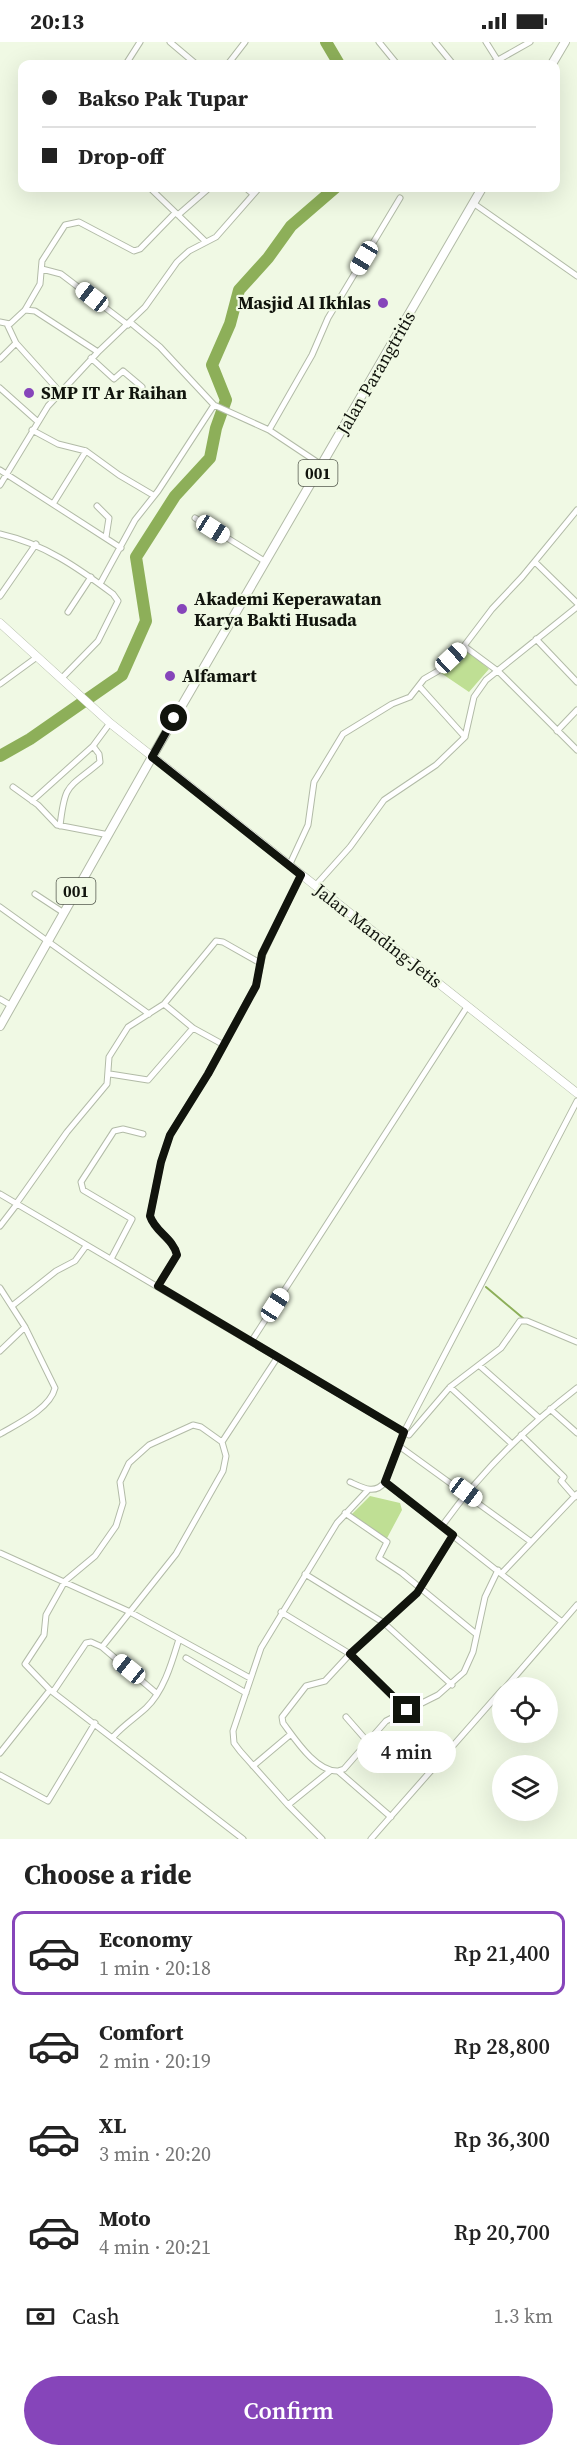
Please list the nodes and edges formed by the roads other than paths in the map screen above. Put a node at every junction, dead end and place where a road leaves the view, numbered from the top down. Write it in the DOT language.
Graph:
graph roads {
  1 [pos="140,42"];
  2 [pos="170,42"];
  3 [pos="234,42"];
  4 [pos="379,42"];
  5 [pos="435,42"];
  6 [pos="486,42"];
  7 [pos="530,42"];
  8 [pos="565,42"];
  9 [pos="244,44"];
  10 [pos="129,60"];
  11 [pos="191,60"];
  12 [pos="231,60"];
  13 [pos="394,60"];
  14 [pos="450,60"];
  15 [pos="497,60"];
  16 [pos="500,60"];
  17 [pos="554,60"];
  18 [pos="154,192"];
  19 [pos="204,192"];
  20 [pos="251,192"];
  21 [pos="480,192"];
  22 [pos="253,194"];
  23 [pos="400,198"];
  24 [pos="473,203"];
  25 [pos="177,214"];
  26 [pos="206,242"];
  27 [pos="42,269"];
  28 [pos="577,276"];
  29 [pos="25,310"];
  30 [pos="0,322"];
  31 [pos="7,324"];
  32 [pos="130,324"];
  33 [pos="16,344"];
  34 [pos="98,352"];
  35 [pos="0,358"];
  36 [pos="92,358"];
  37 [pos="142,387"];
  38 [pos="0,388"];
  39 [pos="60,393"];
  40 [pos="215,405"];
  41 [pos="37,421"];
  42 [pos="32,430"];
  43 [pos="269,430"];
  44 [pos="86,451"];
  45 [pos="323,466"];
  46 [pos="0,470"];
  47 [pos="6,476"];
  48 [pos="0,485"];
  49 [pos="153,495"];
  50 [pos="53,504"];
  51 [pos="97,506"];
  52 [pos="577,510"];
  53 [pos="195,518"];
  54 [pos="0,534"];
  55 [pos="106,537"];
  56 [pos="36,544"];
  57 [pos="121,548"];
  58 [pos="266,562"];
  59 [pos="535,562"];
  60 [pos="91,578"];
  61 [pos="100,584"];
  62 [pos="0,596"];
  63 [pos="577,605"];
  64 [pos="68,612"];
  65 [pos="0,623"];
  66 [pos="536,639"];
  67 [pos="464,646"];
  68 [pos="37,657"];
  69 [pos="499,672"];
  70 [pos="61,679"];
  71 [pos="577,682"];
  72 [pos="0,684"];
  73 [pos="419,686"];
  74 [pos="577,710"];
  75 [pos="110,723"];
  76 [pos="558,731"];
  77 [pos="465,737"];
  78 [pos="93,746"];
  79 [pos="577,750"];
  80 [pos="152,757"];
  81 [pos="13,787"];
  82 [pos="32,801"];
  83 [pos="60,826"];
  84 [pos="108,835"];
  85 [pos="289,866"];
  86 [pos="301,875"];
  87 [pos="315,886"];
  88 [pos="35,894"];
  89 [pos="0,907"];
  90 [pos="64,913"];
  91 [pos="48,939"];
  92 [pos="260,963"];
  93 [pos="0,999"];
  94 [pos="164,1004"];
  95 [pos="12,1006"];
  96 [pos="467,1007"];
  97 [pos="149,1014"];
  98 [pos="0,1026"];
  99 [pos="193,1028"];
  100 [pos="224,1045"];
  101 [pos="110,1074"];
  102 [pos="577,1093"];
  103 [pos="577,1101"];
  104 [pos="143,1134"];
  105 [pos="0,1194"];
  106 [pos="16,1204"];
  107 [pos="0,1226"];
  108 [pos="87,1246"];
  109 [pos="111,1259"];
  110 [pos="158,1286"];
  111 [pos="0,1287"];
  112 [pos="12,1306"];
  113 [pos="25,1327"];
  114 [pos="251,1342"];
  115 [pos="577,1342"];
  116 [pos="0,1351"];
  117 [pos="278,1358"];
  118 [pos="480,1366"];
  119 [pos="450,1387"];
  120 [pos="577,1388"];
  121 [pos="550,1409"];
  122 [pos="539,1418"];
  123 [pos="404,1432"];
  124 [pos="577,1433"];
  125 [pos="0,1434"];
  126 [pos="521,1435"];
  127 [pos="222,1442"];
  128 [pos="512,1444"];
  129 [pos="399,1446"];
  130 [pos="350,1482"];
  131 [pos="385,1482"];
  132 [pos="368,1490"];
  133 [pos="466,1492"];
  134 [pos="576,1496"];
  135 [pos="345,1513"];
  136 [pos="442,1526"];
  137 [pos="453,1535"];
  138 [pos="530,1541"];
  139 [pos="0,1553"];
  140 [pos="500,1572"];
  141 [pos="305,1574"];
  142 [pos="65,1581"];
  143 [pos="421,1588"];
  144 [pos="577,1605"];
  145 [pos="128,1611"];
  146 [pos="281,1612"];
  147 [pos="562,1622"];
  148 [pos="384,1623"];
  149 [pos="475,1633"];
  150 [pos="179,1639"];
  151 [pos="102,1647"];
  152 [pos="350,1654"];
  153 [pos="186,1658"];
  154 [pos="514,1677"];
  155 [pos="250,1678"];
  156 [pos="452,1685"];
  157 [pos="52,1691"];
  158 [pos="156,1693"];
  159 [pos="246,1693"];
  160 [pos="492,1703"];
  161 [pos="407,1710"];
  162 [pos="346,1717"];
  163 [pos="95,1723"];
  164 [pos="291,1734"];
  165 [pos="114,1737"];
  166 [pos="367,1741"];
  167 [pos="0,1753"];
  168 [pos="254,1766"];
  169 [pos="338,1771"];
  170 [pos="330,1772"];
  171 [pos="0,1775"];
  172 [pos="288,1805"];
  173 [pos="391,1817"];
  174 [pos="243,1839"];
  175 [pos="322,1839"];
  176 [pos="371,1839"];
  1 -- 10 [label="street"];
  2 -- 11 [label="street"];
  3 -- 9 [label="street"];
  4 -- 13 [label="street"];
  5 -- 14 [label="street"];
  6 -- 15 [label="street"];
  7 -- 16 [label="street"];
  8 -- 17 [label="main road"];
  9 -- 12 [label="street"];
  18 -- 25 [label="street"];
  19 -- 25 [label="street"];
  20 -- 22 [label="street"];
  21 -- 24 [label="main road, Jalan Parangtritis / 001"];
  22 -- 26 [label="street"];
  23 -- 43 [label="street"];
  24 -- 28 [label="street"];
  24 -- 45 [label="main road, Jalan Parangtritis / 001"];
  25 -- 26 [label="street"];
  25 -- 27 [label="street"];
  26 -- 32 [label="street"];
  27 -- 29 [label="street"];
  27 -- 32 [label="street"];
  29 -- 31 [label="street"];
  29 -- 34 [label="street"];
  30 -- 31 [label="street"];
  31 -- 33 [label="street"];
  32 -- 34 [label="street"];
  32 -- 40 [label="street"];
  33 -- 35 [label="street"];
  33 -- 39 [label="street"];
  34 -- 36 [label="street"];
  36 -- 37 [label="street"];
  36 -- 39 [label="street"];
  38 -- 41 [label="street"];
  39 -- 41 [label="street"];
  40 -- 43 [label="street"];
  40 -- 49 [label="street"];
  41 -- 42 [label="street"];
  42 -- 44 [label="street"];
  42 -- 47 [label="street"];
  43 -- 45 [label="street"];
  44 -- 49 [label="street"];
  44 -- 50 [label="street"];
  45 -- 58 [label="main road, Jalan Parangtritis / 001"];
  46 -- 47 [label="street"];
  47 -- 48 [label="street"];
  47 -- 50 [label="street"];
  49 -- 57 [label="street"];
  50 -- 55 [label="street"];
  51 -- 55 [label="street"];
  52 -- 59 [label="street"];
  53 -- 58 [label="street"];
  54 -- 56 [label="street"];
  55 -- 57 [label="street"];
  56 -- 60 [label="street"];
  56 -- 62 [label="street"];
  57 -- 61 [label="street"];
  58 -- 80 [label="main road, Jalan Parangtritis / 001"];
  59 -- 63 [label="street"];
  59 -- 67 [label="street"];
  60 -- 61 [label="street"];
  60 -- 64 [label="street"];
  61 -- 70 [label="street"];
  63 -- 66 [label="street"];
  65 -- 68 [label="main road, Jalan Manding-Jetis"];
  66 -- 69 [label="street"];
  66 -- 71 [label="street"];
  67 -- 69 [label="street"];
  67 -- 73 [label="street"];
  68 -- 70 [label="main road, Jalan Manding-Jetis"];
  68 -- 72 [label="street"];
  69 -- 76 [label="street"];
  69 -- 77 [label="street"];
  70 -- 75 [label="main road, Jalan Manding-Jetis"];
  73 -- 77 [label="street"];
  73 -- 85 [label="street"];
  74 -- 76 [label="street"];
  75 -- 78 [label="street"];
  75 -- 80 [label="main road, Jalan Manding-Jetis"];
  76 -- 79 [label="street"];
  77 -- 87 [label="street"];
  78 -- 82 [label="street"];
  78 -- 83 [label="street"];
  80 -- 84 [label="main road, Jalan Parangtritis / 001"];
  80 -- 85 [label="main road, Jalan Manding-Jetis"];
  81 -- 82 [label="street"];
  82 -- 83 [label="street"];
  83 -- 84 [label="street"];
  84 -- 90 [label="main road, Jalan Parangtritis / 001"];
  85 -- 86 [label="main road, Jalan Manding-Jetis"];
  86 -- 87 [label="main road, Jalan Manding-Jetis"];
  86 -- 92 [label="street"];
  87 -- 96 [label="main road, Jalan Manding-Jetis"];
  88 -- 90 [label="street"];
  89 -- 91 [label="street"];
  90 -- 91 [label="main road, Jalan Parangtritis / 001"];
  91 -- 95 [label="main road, Jalan Parangtritis / 001"];
  91 -- 97 [label="street"];
  92 -- 94 [label="street"];
  92 -- 100 [label="street"];
  93 -- 95 [label="street"];
  94 -- 97 [label="street"];
  94 -- 99 [label="street"];
  95 -- 98 [label="main road, Jalan Parangtritis / 001"];
  96 -- 102 [label="main road, Jalan Manding-Jetis"];
  96 -- 114 [label="street"];
  97 -- 101 [label="street"];
  99 -- 100 [label="street"];
  99 -- 101 [label="street"];
  100 -- 110 [label="street"];
  101 -- 106 [label="street"];
  103 -- 123 [label="street"];
  104 -- 109 [label="street"];
  105 -- 106 [label="street"];
  106 -- 107 [label="street"];
  106 -- 108 [label="street"];
  108 -- 109 [label="street"];
  108 -- 112 [label="street"];
  109 -- 110 [label="street"];
  110 -- 114 [label="street"];
  111 -- 112 [label="street"];
  112 -- 113 [label="street"];
  113 -- 116 [label="street"];
  113 -- 125 [label="street"];
  114 -- 117 [label="street"];
  115 -- 118 [label="street"];
  117 -- 123 [label="street"];
  117 -- 127 [label="street"];
  118 -- 119 [label="street"];
  118 -- 122 [label="street"];
  119 -- 123 [label="street"];
  119 -- 128 [label="street"];
  120 -- 121 [label="street"];
  121 -- 122 [label="street"];
  121 -- 124 [label="street"];
  122 -- 126 [label="street"];
  123 -- 129 [label="street"];
  126 -- 128 [label="street"];
  126 -- 134 [label="street"];
  127 -- 142 [label="street"];
  127 -- 145 [label="street"];
  128 -- 133 [label="street"];
  129 -- 131 [label="street"];
  129 -- 133 [label="street"];
  130 -- 132 [label="street"];
  131 -- 132 [label="street"];
  131 -- 136 [label="street"];
  132 -- 135 [label="street"];
  133 -- 136 [label="street"];
  133 -- 138 [label="street"];
  134 -- 138 [label="street"];
  135 -- 141 [label="street"];
  135 -- 143 [label="street"];
  136 -- 137 [label="street"];
  137 -- 140 [label="street"];
  137 -- 143 [label="street"];
  138 -- 140 [label="street"];
  139 -- 142 [label="street"];
  140 -- 147 [label="street"];
  140 -- 149 [label="street"];
  141 -- 146 [label="street"];
  141 -- 148 [label="street"];
  142 -- 145 [label="street"];
  142 -- 157 [label="street"];
  143 -- 148 [label="street"];
  143 -- 149 [label="street"];
  144 -- 147 [label="street"];
  145 -- 150 [label="street"];
  145 -- 151 [label="street"];
  146 -- 152 [label="street"];
  146 -- 155 [label="street"];
  147 -- 154 [label="street"];
  148 -- 152 [label="street"];
  148 -- 156 [label="street"];
  149 -- 156 [label="street"];
  150 -- 155 [label="street"];
  150 -- 158 [label="street"];
  151 -- 157 [label="street"];
  151 -- 158 [label="street"];
  152 -- 161 [label="street"];
  152 -- 164 [label="street"];
  153 -- 159 [label="street"];
  155 -- 159 [label="street"];
  156 -- 161 [label="street"];
  157 -- 163 [label="street"];
  157 -- 167 [label="street"];
  158 -- 165 [label="street"];
  159 -- 168 [label="street"];
  160 -- 173 [label="street"];
  161 -- 166 [label="street"];
  162 -- 166 [label="street"];
  163 -- 165 [label="street"];
  163 -- 171 [label="street"];
  164 -- 168 [label="street"];
  164 -- 170 [label="street"];
  165 -- 174 [label="street"];
  166 -- 169 [label="street"];
  168 -- 172 [label="street"];
  169 -- 170 [label="street"];
  169 -- 173 [label="street"];
  170 -- 172 [label="street"];
  172 -- 175 [label="street"];
  173 -- 176 [label="street"];
}
